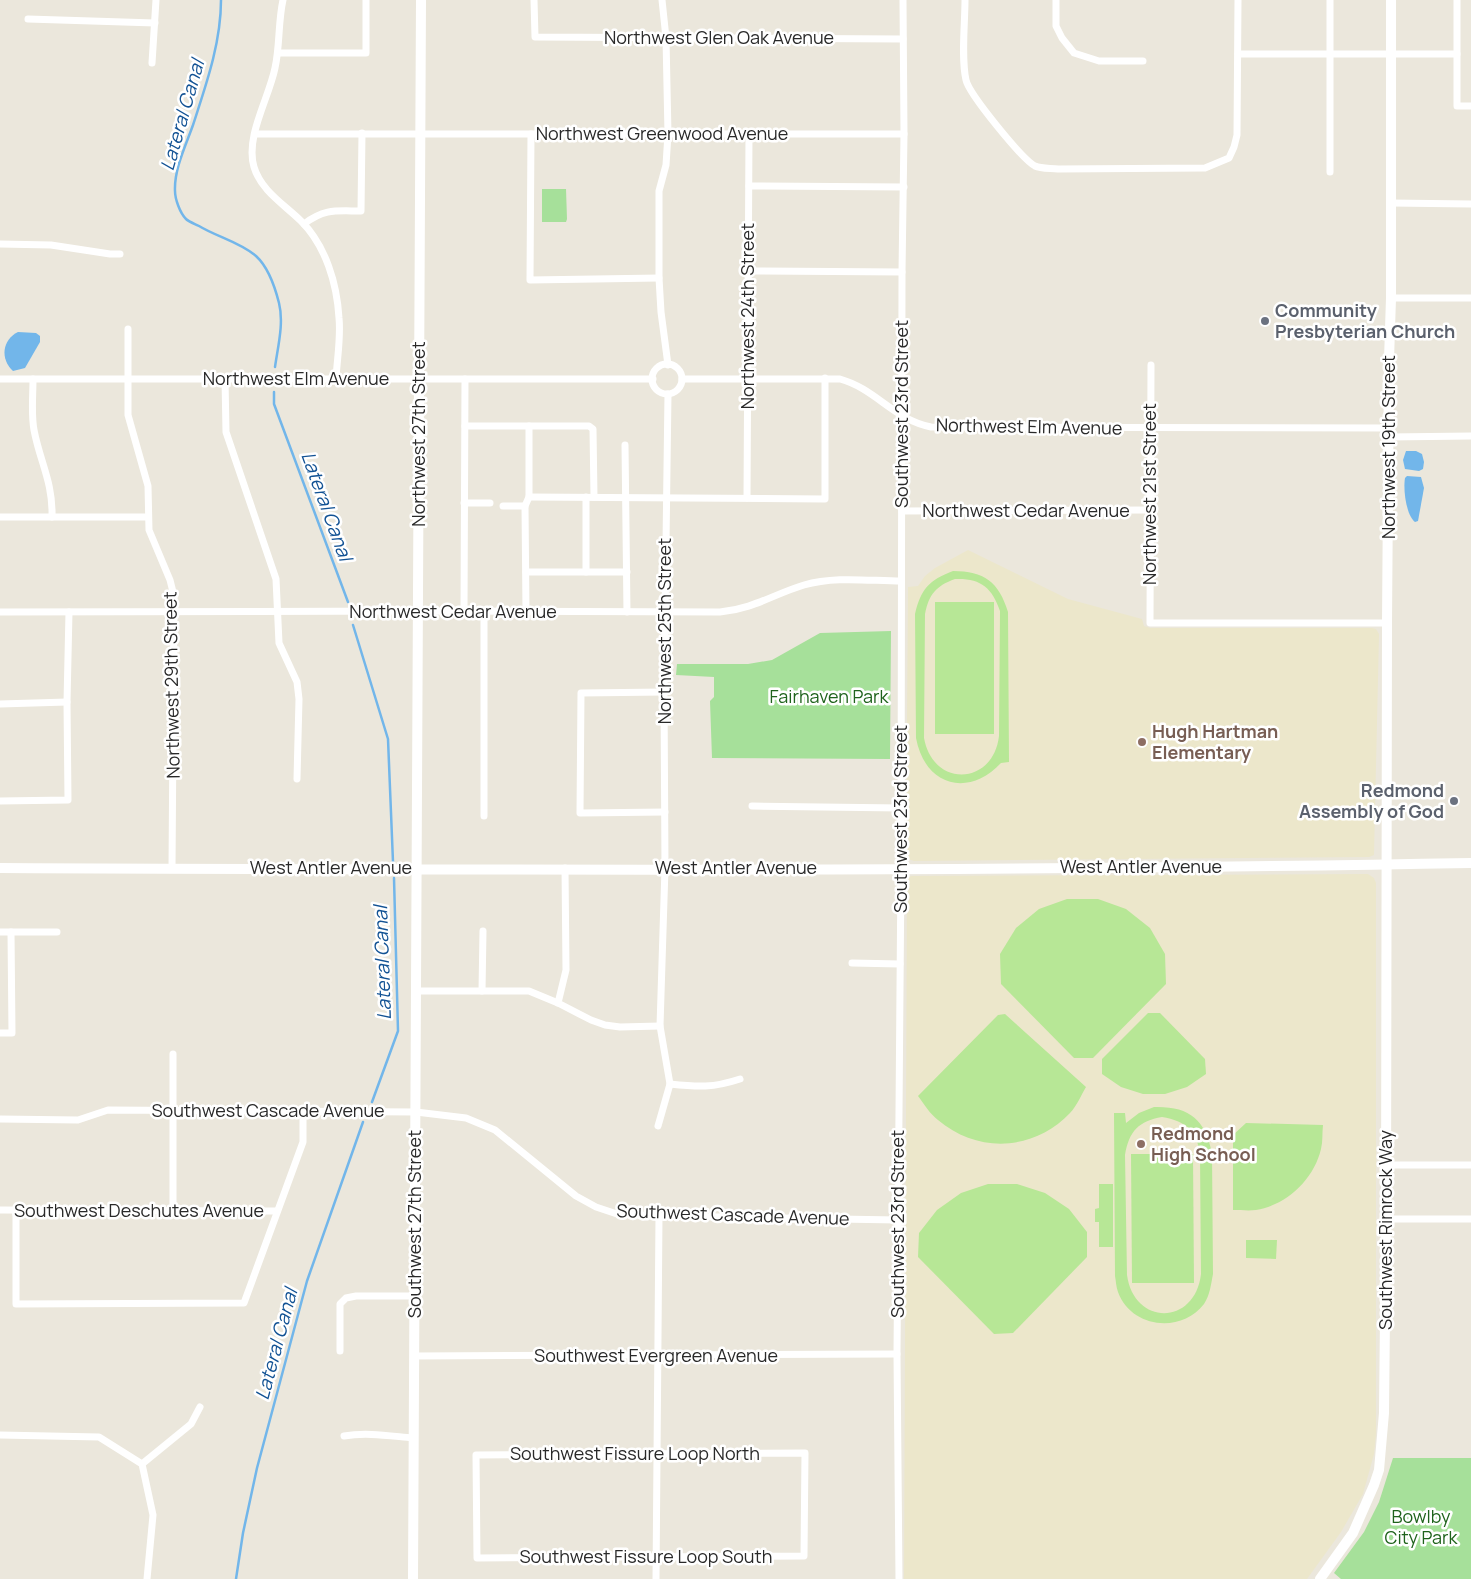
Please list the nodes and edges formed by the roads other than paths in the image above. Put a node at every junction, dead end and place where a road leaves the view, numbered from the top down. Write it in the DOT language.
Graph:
graph roads {
  1 [pos="156,0"];
  2 [pos="283,0"];
  3 [pos="366,0"];
  4 [pos="421,0"];
  5 [pos="534,0"];
  6 [pos="662,0"];
  7 [pos="903,0"];
  8 [pos="965,0"];
  9 [pos="1056,0"];
  10 [pos="1238,0"];
  11 [pos="1330,0"];
  12 [pos="1391,0"];
  13 [pos="1457,0"];
  14 [pos="28,19"];
  15 [pos="155,23"];
  16 [pos="666,38"];
  17 [pos="903,39"];
  18 [pos="278,53"];
  19 [pos="1238,54"];
  20 [pos="1329,54"];
  21 [pos="1391,54"];
  22 [pos="1457,54"];
  23 [pos="1143,60"];
  24 [pos="152,63"];
  25 [pos="1471,106"];
  26 [pos="362,133"];
  27 [pos="255,134"];
  28 [pos="420,134"];
  29 [pos="531,134"];
  30 [pos="668,134"];
  31 [pos="749,134"];
  32 [pos="904,134"];
  33 [pos="1330,172"];
  34 [pos="749,186"];
  35 [pos="904,186"];
  36 [pos="1391,203"];
  37 [pos="1471,204"];
  38 [pos="304,224"];
  39 [pos="0,244"];
  40 [pos="120,254"];
  41 [pos="748,271"];
  42 [pos="902,272"];
  43 [pos="659,278"];
  44 [pos="1391,298"];
  45 [pos="1471,298"];
  46 [pos="128,329"];
  47 [pos="668,365"];
  48 [pos="1151,365"];
  49 [pos="748,378"];
  50 [pos="825,378"];
  51 [pos="33,379"];
  52 [pos="129,379"];
  53 [pos="225,379"];
  54 [pos="336,379"];
  55 [pos="419,379"];
  56 [pos="465,379"];
  57 [pos="653,379"];
  58 [pos="0,380"];
  59 [pos="682,380"];
  60 [pos="668,394"];
  61 [pos="902,417"];
  62 [pos="465,426"];
  63 [pos="529,426"];
  64 [pos="1150,428"];
  65 [pos="1388,433"];
  66 [pos="1471,436"];
  67 [pos="625,445"];
  68 [pos="590,497"];
  69 [pos="626,497"];
  70 [pos="667,497"];
  71 [pos="529,498"];
  72 [pos="747,498"];
  73 [pos="464,503"];
  74 [pos="490,503"];
  75 [pos="503,506"];
  76 [pos="525,506"];
  77 [pos="1150,510"];
  78 [pos="902,511"];
  79 [pos="148,516"];
  80 [pos="0,517"];
  81 [pos="52,517"];
  82 [pos="526,572"];
  83 [pos="586,572"];
  84 [pos="627,572"];
  85 [pos="901,581"];
  86 [pos="418,611"];
  87 [pos="0,612"];
  88 [pos="68,612"];
  89 [pos="277,612"];
  90 [pos="464,612"];
  91 [pos="484,612"];
  92 [pos="526,612"];
  93 [pos="627,612"];
  94 [pos="665,612"];
  95 [pos="174,613"];
  96 [pos="1387,623"];
  97 [pos="664,692"];
  98 [pos="67,702"];
  99 [pos="0,704"];
  100 [pos="297,779"];
  101 [pos="0,801"];
  102 [pos="752,806"];
  103 [pos="901,808"];
  104 [pos="665,812"];
  105 [pos="484,816"];
  106 [pos="1471,863"];
  107 [pos="1386,865"];
  108 [pos="0,868"];
  109 [pos="172,868"];
  110 [pos="417,868"];
  111 [pos="565,868"];
  112 [pos="665,868"];
  113 [pos="901,868"];
  114 [pos="483,931"];
  115 [pos="0,932"];
  116 [pos="11,932"];
  117 [pos="57,932"];
  118 [pos="852,963"];
  119 [pos="900,964"];
  120 [pos="416,991"];
  121 [pos="482,991"];
  122 [pos="558,1002"];
  123 [pos="660,1026"];
  124 [pos="0,1033"];
  125 [pos="173,1054"];
  126 [pos="740,1079"];
  127 [pos="670,1084"];
  128 [pos="173,1110"];
  129 [pos="302,1112"];
  130 [pos="416,1112"];
  131 [pos="0,1119"];
  132 [pos="658,1126"];
  133 [pos="1386,1165"];
  134 [pos="1471,1165"];
  135 [pos="0,1210"];
  136 [pos="16,1210"];
  137 [pos="173,1210"];
  138 [pos="277,1212"];
  139 [pos="659,1216"];
  140 [pos="1386,1219"];
  141 [pos="1471,1219"];
  142 [pos="898,1220"];
  143 [pos="415,1296"];
  144 [pos="340,1351"];
  145 [pos="897,1354"];
  146 [pos="414,1356"];
  147 [pos="657,1356"];
  148 [pos="200,1408"];
  149 [pos="0,1435"];
  150 [pos="344,1436"];
  151 [pos="413,1438"];
  152 [pos="657,1454"];
  153 [pos="142,1464"];
  154 [pos="805,1496"];
  155 [pos="475,1509"];
  156 [pos="656,1557"];
  157 [pos="147,1579"];
  158 [pos="413,1579"];
  159 [pos="656,1579"];
  160 [pos="899,1579"];
  161 [pos="1320,1579"];
  1 -- 15 [label="street"];
  2 -- 18 [label="street"];
  3 -- 18 [label="street"];
  4 -- 28 [label="street, Northwest 27th Street"];
  5 -- 16 [label="street, Northwest Glen Oak Avenue"];
  6 -- 16 [label="street"];
  7 -- 17 [label="street, Southwest 23rd Street"];
  8 -- 19 [label="street"];
  9 -- 23 [label="street"];
  10 -- 19 [label="street"];
  11 -- 20 [label="street"];
  12 -- 21 [label="street, Northwest 19th Street"];
  13 -- 22 [label="street"];
  14 -- 15 [label="street"];
  15 -- 24 [label="street"];
  16 -- 17 [label="street, Northwest Glen Oak Avenue"];
  16 -- 30 [label="street"];
  17 -- 32 [label="street, Southwest 23rd Street"];
  18 -- 27 [label="street"];
  19 -- 20 [label="street"];
  20 -- 21 [label="street"];
  20 -- 33 [label="street"];
  21 -- 22 [label="street"];
  21 -- 36 [label="street, Northwest 19th Street"];
  22 -- 25 [label="street"];
  26 -- 27 [label="street, Northwest Greenwood Avenue"];
  26 -- 28 [label="street, Northwest Greenwood Avenue"];
  26 -- 38 [label="street"];
  27 -- 38 [label="street"];
  28 -- 29 [label="street, Northwest Greenwood Avenue"];
  28 -- 55 [label="street, Northwest 27th Street"];
  29 -- 30 [label="street, Northwest Greenwood Avenue"];
  29 -- 43 [label="street"];
  30 -- 31 [label="street, Northwest Greenwood Avenue"];
  30 -- 43 [label="street"];
  31 -- 32 [label="street, Northwest Greenwood Avenue"];
  31 -- 34 [label="street, Northwest 24th Street"];
  32 -- 35 [label="street, Southwest 23rd Street"];
  34 -- 35 [label="street"];
  34 -- 41 [label="street, Northwest 24th Street"];
  35 -- 42 [label="street, Southwest 23rd Street"];
  36 -- 37 [label="street"];
  36 -- 44 [label="street, Northwest 19th Street"];
  38 -- 54 [label="street"];
  39 -- 40 [label="street"];
  41 -- 42 [label="street"];
  41 -- 49 [label="street, Northwest 24th Street"];
  42 -- 61 [label="street, Southwest 23rd Street"];
  43 -- 47 [label="street"];
  44 -- 45 [label="street"];
  44 -- 65 [label="street, Northwest 19th Street"];
  46 -- 52 [label="street, Northwest 29th Street"];
  47 -- 57 [label="street"];
  47 -- 59 [label="street"];
  48 -- 64 [label="street, Northwest 21st Street"];
  49 -- 50 [label="street, Northwest Elm Avenue"];
  49 -- 59 [label="street, Northwest Elm Avenue"];
  49 -- 72 [label="street, Northwest 24th Street"];
  50 -- 61 [label="street, Northwest Elm Avenue"];
  50 -- 72 [label="street"];
  51 -- 52 [label="street, Northwest Elm Avenue"];
  51 -- 58 [label="street, Northwest Elm Avenue"];
  51 -- 81 [label="street"];
  52 -- 53 [label="street, Northwest Elm Avenue"];
  52 -- 79 [label="street, Northwest 29th Street"];
  53 -- 54 [label="street, Northwest Elm Avenue"];
  53 -- 89 [label="street"];
  54 -- 55 [label="street, Northwest Elm Avenue"];
  55 -- 56 [label="street, Northwest Elm Avenue"];
  55 -- 86 [label="street, Northwest 27th Street"];
  56 -- 57 [label="street, Northwest Elm Avenue"];
  56 -- 62 [label="street"];
  57 -- 60 [label="street"];
  59 -- 60 [label="street"];
  60 -- 70 [label="street, Northwest 25th Street"];
  61 -- 64 [label="street, Northwest Elm Avenue"];
  61 -- 78 [label="street, Southwest 23rd Street"];
  62 -- 63 [label="street"];
  62 -- 73 [label="street"];
  63 -- 68 [label="street"];
  63 -- 71 [label="street"];
  64 -- 65 [label="street, Northwest Elm Avenue"];
  64 -- 77 [label="street, Northwest 21st Street"];
  65 -- 66 [label="street, Northwest Elm Avenue"];
  65 -- 96 [label="street, Northwest 19th Street"];
  67 -- 69 [label="street"];
  68 -- 69 [label="street"];
  68 -- 71 [label="street"];
  68 -- 83 [label="street"];
  69 -- 70 [label="street"];
  69 -- 84 [label="street"];
  70 -- 72 [label="street"];
  70 -- 94 [label="street, Northwest 25th Street"];
  71 -- 76 [label="street"];
  73 -- 74 [label="street"];
  73 -- 90 [label="street"];
  75 -- 76 [label="street"];
  76 -- 82 [label="street"];
  77 -- 78 [label="street, Northwest Cedar Avenue"];
  77 -- 96 [label="street, Northwest 21st Street"];
  78 -- 85 [label="street, Southwest 23rd Street"];
  79 -- 81 [label="street"];
  79 -- 95 [label="street, Northwest 29th Street"];
  80 -- 81 [label="street"];
  82 -- 83 [label="street"];
  82 -- 92 [label="street"];
  83 -- 84 [label="street"];
  84 -- 93 [label="street"];
  85 -- 94 [label="street, Northwest Cedar Avenue"];
  85 -- 103 [label="street, Southwest 23rd Street"];
  86 -- 89 [label="street, Northwest Cedar Avenue"];
  86 -- 90 [label="street, Northwest Cedar Avenue"];
  86 -- 110 [label="street, Northwest 27th Street"];
  87 -- 88 [label="street, Northwest Cedar Avenue"];
  88 -- 95 [label="street, Northwest Cedar Avenue"];
  88 -- 98 [label="street"];
  89 -- 95 [label="street, Northwest Cedar Avenue"];
  89 -- 100 [label="street"];
  90 -- 91 [label="street, Northwest Cedar Avenue"];
  91 -- 92 [label="street, Northwest Cedar Avenue"];
  91 -- 105 [label="street"];
  92 -- 93 [label="street, Northwest Cedar Avenue"];
  93 -- 94 [label="street, Northwest Cedar Avenue"];
  94 -- 97 [label="street, Northwest 25th Street"];
  95 -- 109 [label="street, Northwest 29th Street"];
  96 -- 107 [label="street, Northwest 19th Street"];
  97 -- 104 [label="street, Northwest 25th Street"];
  97 -- 104 [label="street"];
  98 -- 99 [label="street"];
  98 -- 101 [label="street"];
  102 -- 103 [label="street"];
  103 -- 113 [label="street, Southwest 23rd Street"];
  104 -- 112 [label="street, Northwest 25th Street"];
  106 -- 107 [label="street, West Antler Avenue"];
  107 -- 113 [label="street, West Antler Avenue"];
  107 -- 133 [label="street, Southwest Rimrock Way"];
  108 -- 109 [label="street, West Antler Avenue"];
  109 -- 110 [label="street, West Antler Avenue"];
  110 -- 111 [label="street, West Antler Avenue"];
  110 -- 120 [label="street, Southwest 27th Street"];
  111 -- 112 [label="street, West Antler Avenue"];
  111 -- 122 [label="street"];
  112 -- 113 [label="street, West Antler Avenue"];
  112 -- 123 [label="street, Northwest 25th Street"];
  113 -- 119 [label="street, Southwest 23rd Street"];
  114 -- 121 [label="street"];
  115 -- 116 [label="street"];
  116 -- 117 [label="street"];
  116 -- 124 [label="street"];
  118 -- 119 [label="street"];
  119 -- 142 [label="street, Southwest 23rd Street"];
  120 -- 121 [label="street"];
  120 -- 130 [label="street, Southwest 27th Street"];
  121 -- 122 [label="street"];
  122 -- 123 [label="street"];
  123 -- 127 [label="street, Northwest 25th Street"];
  125 -- 128 [label="street"];
  126 -- 127 [label="street"];
  127 -- 132 [label="street"];
  128 -- 129 [label="street, Southwest Cascade Avenue"];
  128 -- 131 [label="street, Southwest Cascade Avenue"];
  128 -- 137 [label="street"];
  129 -- 130 [label="street, Southwest Cascade Avenue"];
  129 -- 138 [label="street"];
  130 -- 139 [label="street, Southwest Cascade Avenue"];
  130 -- 143 [label="street, Southwest 27th Street"];
  133 -- 134 [label="street"];
  133 -- 140 [label="street, Southwest Rimrock Way"];
  135 -- 136 [label="street, Southwest Deschutes Avenue"];
  136 -- 137 [label="street, Southwest Deschutes Avenue"];
  136 -- 138 [label="street"];
  137 -- 138 [label="street, Southwest Deschutes Avenue"];
  139 -- 142 [label="street, Southwest Cascade Avenue"];
  139 -- 147 [label="street"];
  140 -- 141 [label="street"];
  140 -- 161 [label="street, Southwest Rimrock Way"];
  142 -- 145 [label="street, Southwest 23rd Street"];
  143 -- 144 [label="street"];
  143 -- 146 [label="street, Southwest 27th Street"];
  145 -- 147 [label="street, Southwest Evergreen Avenue"];
  145 -- 160 [label="street, Southwest 23rd Street"];
  146 -- 147 [label="street, Southwest Evergreen Avenue"];
  146 -- 151 [label="street, Southwest 27th Street"];
  147 -- 152 [label="street"];
  148 -- 153 [label="street"];
  149 -- 153 [label="street"];
  150 -- 151 [label="street"];
  151 -- 158 [label="street, Southwest 27th Street"];
  152 -- 154 [label="street, Southwest Fissure Loop North"];
  152 -- 155 [label="street, Southwest Fissure Loop North"];
  152 -- 156 [label="street"];
  153 -- 157 [label="street"];
  154 -- 156 [label="street, Southwest Fissure Loop South"];
  155 -- 156 [label="street, Southwest Fissure Loop South"];
  156 -- 159 [label="street"];
}
